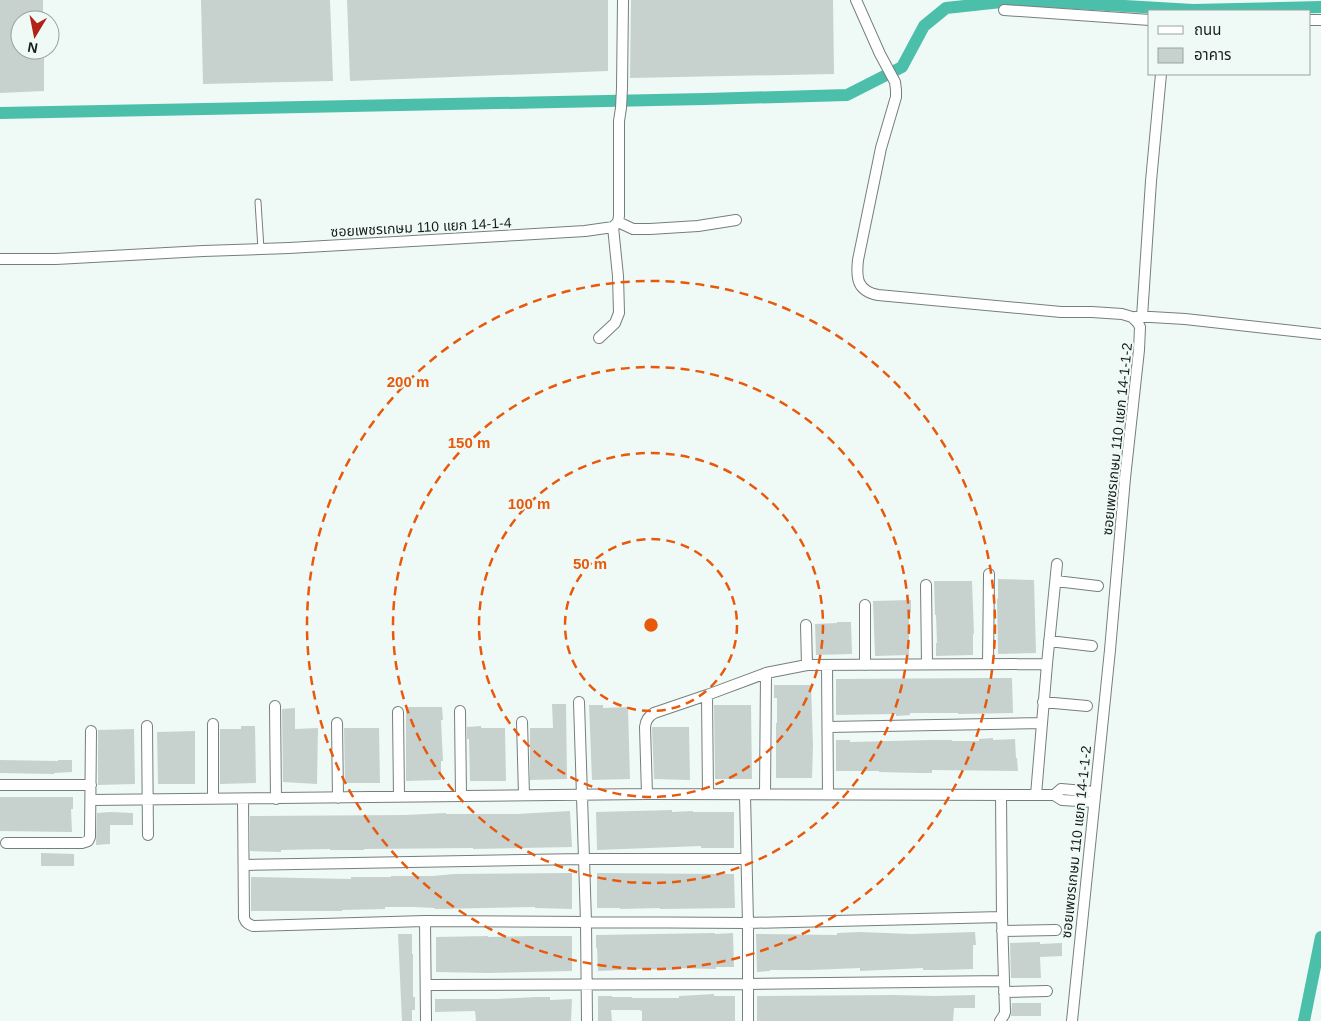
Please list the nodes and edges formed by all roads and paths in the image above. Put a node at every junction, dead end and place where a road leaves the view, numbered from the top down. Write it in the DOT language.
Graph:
graph roads {
  1 [pos="623,0"];
  2 [pos="856,0"];
  3 [pos="1004,10"];
  4 [pos="1148,20"];
  5 [pos="1161,75"];
  6 [pos="258,202"];
  7 [pos="736,220"];
  8 [pos="615,225"];
  9 [pos="261,249"];
  10 [pos="0,259"];
  11 [pos="1137,317"];
  12 [pos="1321,334"];
  13 [pos="599,338"];
  14 [pos="1057,564"];
  15 [pos="989,574"];
  16 [pos="1056,582"];
  17 [pos="926,585"];
  18 [pos="1098,586"];
  19 [pos="865,605"];
  20 [pos="806,625"];
  21 [pos="1049,641"];
  22 [pos="1092,646"];
  23 [pos="927,664"];
  24 [pos="988,664"];
  25 [pos="1046,664"];
  26 [pos="807,665"];
  27 [pos="828,665"];
  28 [pos="865,665"];
  29 [pos="766,673"];
  30 [pos="707,695"];
  31 [pos="580,702"];
  32 [pos="1043,702"];
  33 [pos="275,706"];
  34 [pos="1087,706"];
  35 [pos="460,711"];
  36 [pos="398,712"];
  37 [pos="522,722"];
  38 [pos="1042,723"];
  39 [pos="213,724"];
  40 [pos="337,724"];
  41 [pos="146,726"];
  42 [pos="828,727"];
  43 [pos="91,731"];
  44 [pos="0,785"];
  45 [pos="91,785"];
  46 [pos="647,794"];
  47 [pos="708,794"];
  48 [pos="765,794"];
  49 [pos="828,794"];
  50 [pos="524,795"];
  51 [pos="582,795"];
  52 [pos="744,795"];
  53 [pos="1001,795"];
  54 [pos="1036,795"];
  55 [pos="461,796"];
  56 [pos="399,797"];
  57 [pos="1095,797"];
  58 [pos="338,798"];
  59 [pos="213,799"];
  60 [pos="243,799"];
  61 [pos="276,799"];
  62 [pos="91,800"];
  63 [pos="148,800"];
  64 [pos="148,835"];
  65 [pos="6,843"];
  66 [pos="584,859"];
  67 [pos="746,859"];
  68 [pos="244,864"];
  69 [pos="1002,917"];
  70 [pos="425,921"];
  71 [pos="586,922"];
  72 [pos="748,923"];
  73 [pos="1056,930"];
  74 [pos="1002,931"];
  75 [pos="1004,980"];
  76 [pos="586,984"];
  77 [pos="747,984"];
  78 [pos="426,985"];
  79 [pos="1047,991"];
  80 [pos="1004,992"];
  81 [pos="426,1021"];
  82 [pos="587,1021"];
  83 [pos="748,1021"];
  84 [pos="1000,1021"];
  85 [pos="1072,1021"];
  1 -- 8 [label="street"];
  2 -- 11 [label="street"];
  3 -- 4 [label="street"];
  5 -- 11 [label="street"];
  6 -- 9 [label="lane"];
  7 -- 8 [label="street"];
  8 -- 9 [label="street, ซอยเพชรเกษม 110 แยก 14-1-4"];
  8 -- 13 [label="street"];
  9 -- 10 [label="street, ซอยเพชรเกษม 110 แยก 14-1-4"];
  11 -- 12 [label="street"];
  11 -- 57 [label="street, ซอยเพชรเกษม 110 แยก 14-1-1-2"];
  14 -- 16 [label="street"];
  15 -- 24 [label="street"];
  16 -- 18 [label="street"];
  16 -- 21 [label="street"];
  17 -- 23 [label="street"];
  19 -- 28 [label="street"];
  20 -- 26 [label="street"];
  21 -- 22 [label="street"];
  21 -- 25 [label="street"];
  23 -- 24 [label="street"];
  23 -- 28 [label="street"];
  24 -- 25 [label="street"];
  25 -- 32 [label="street"];
  26 -- 27 [label="street"];
  26 -- 29 [label="street"];
  27 -- 28 [label="street"];
  27 -- 42 [label="street"];
  29 -- 30 [label="street"];
  29 -- 48 [label="street"];
  30 -- 46 [label="street"];
  30 -- 47 [label="street"];
  31 -- 51 [label="street"];
  32 -- 34 [label="street"];
  32 -- 38 [label="street"];
  33 -- 61 [label="street"];
  35 -- 55 [label="street"];
  36 -- 56 [label="street"];
  37 -- 50 [label="street"];
  38 -- 42 [label="street"];
  38 -- 54 [label="street"];
  39 -- 59 [label="street"];
  40 -- 58 [label="street"];
  41 -- 63 [label="street"];
  42 -- 49 [label="street"];
  43 -- 45 [label="street"];
  44 -- 45 [label="street"];
  45 -- 62 [label="street"];
  46 -- 47 [label="street"];
  46 -- 51 [label="street"];
  47 -- 52 [label="street"];
  48 -- 49 [label="street"];
  48 -- 52 [label="street"];
  49 -- 53 [label="street"];
  50 -- 51 [label="street"];
  50 -- 55 [label="street"];
  51 -- 66 [label="street"];
  52 -- 67 [label="street"];
  53 -- 54 [label="street"];
  53 -- 69 [label="street"];
  54 -- 57 [label="street"];
  55 -- 56 [label="street"];
  56 -- 58 [label="street"];
  57 -- 85 [label="street, ซอยเพชรเกษม 110 แยก 14-1-1-2"];
  58 -- 61 [label="street"];
  59 -- 60 [label="street"];
  59 -- 63 [label="street"];
  60 -- 61 [label="street"];
  60 -- 68 [label="street"];
  62 -- 63 [label="street"];
  62 -- 65 [label="street"];
  63 -- 64 [label="street"];
  66 -- 67 [label="street"];
  66 -- 68 [label="street"];
  66 -- 71 [label="street"];
  67 -- 72 [label="street"];
  68 -- 70 [label="street"];
  69 -- 72 [label="street"];
  69 -- 74 [label="street"];
  70 -- 71 [label="street"];
  70 -- 78 [label="street"];
  71 -- 72 [label="street"];
  71 -- 76 [label="street"];
  72 -- 77 [label="street"];
  73 -- 74 [label="street"];
  74 -- 75 [label="street"];
  75 -- 77 [label="street"];
  75 -- 80 [label="street"];
  76 -- 77 [label="street"];
  76 -- 78 [label="street"];
  76 -- 82 [label="street"];
  77 -- 83 [label="street"];
  78 -- 81 [label="street"];
  79 -- 80 [label="street"];
  80 -- 84 [label="street"];
}
